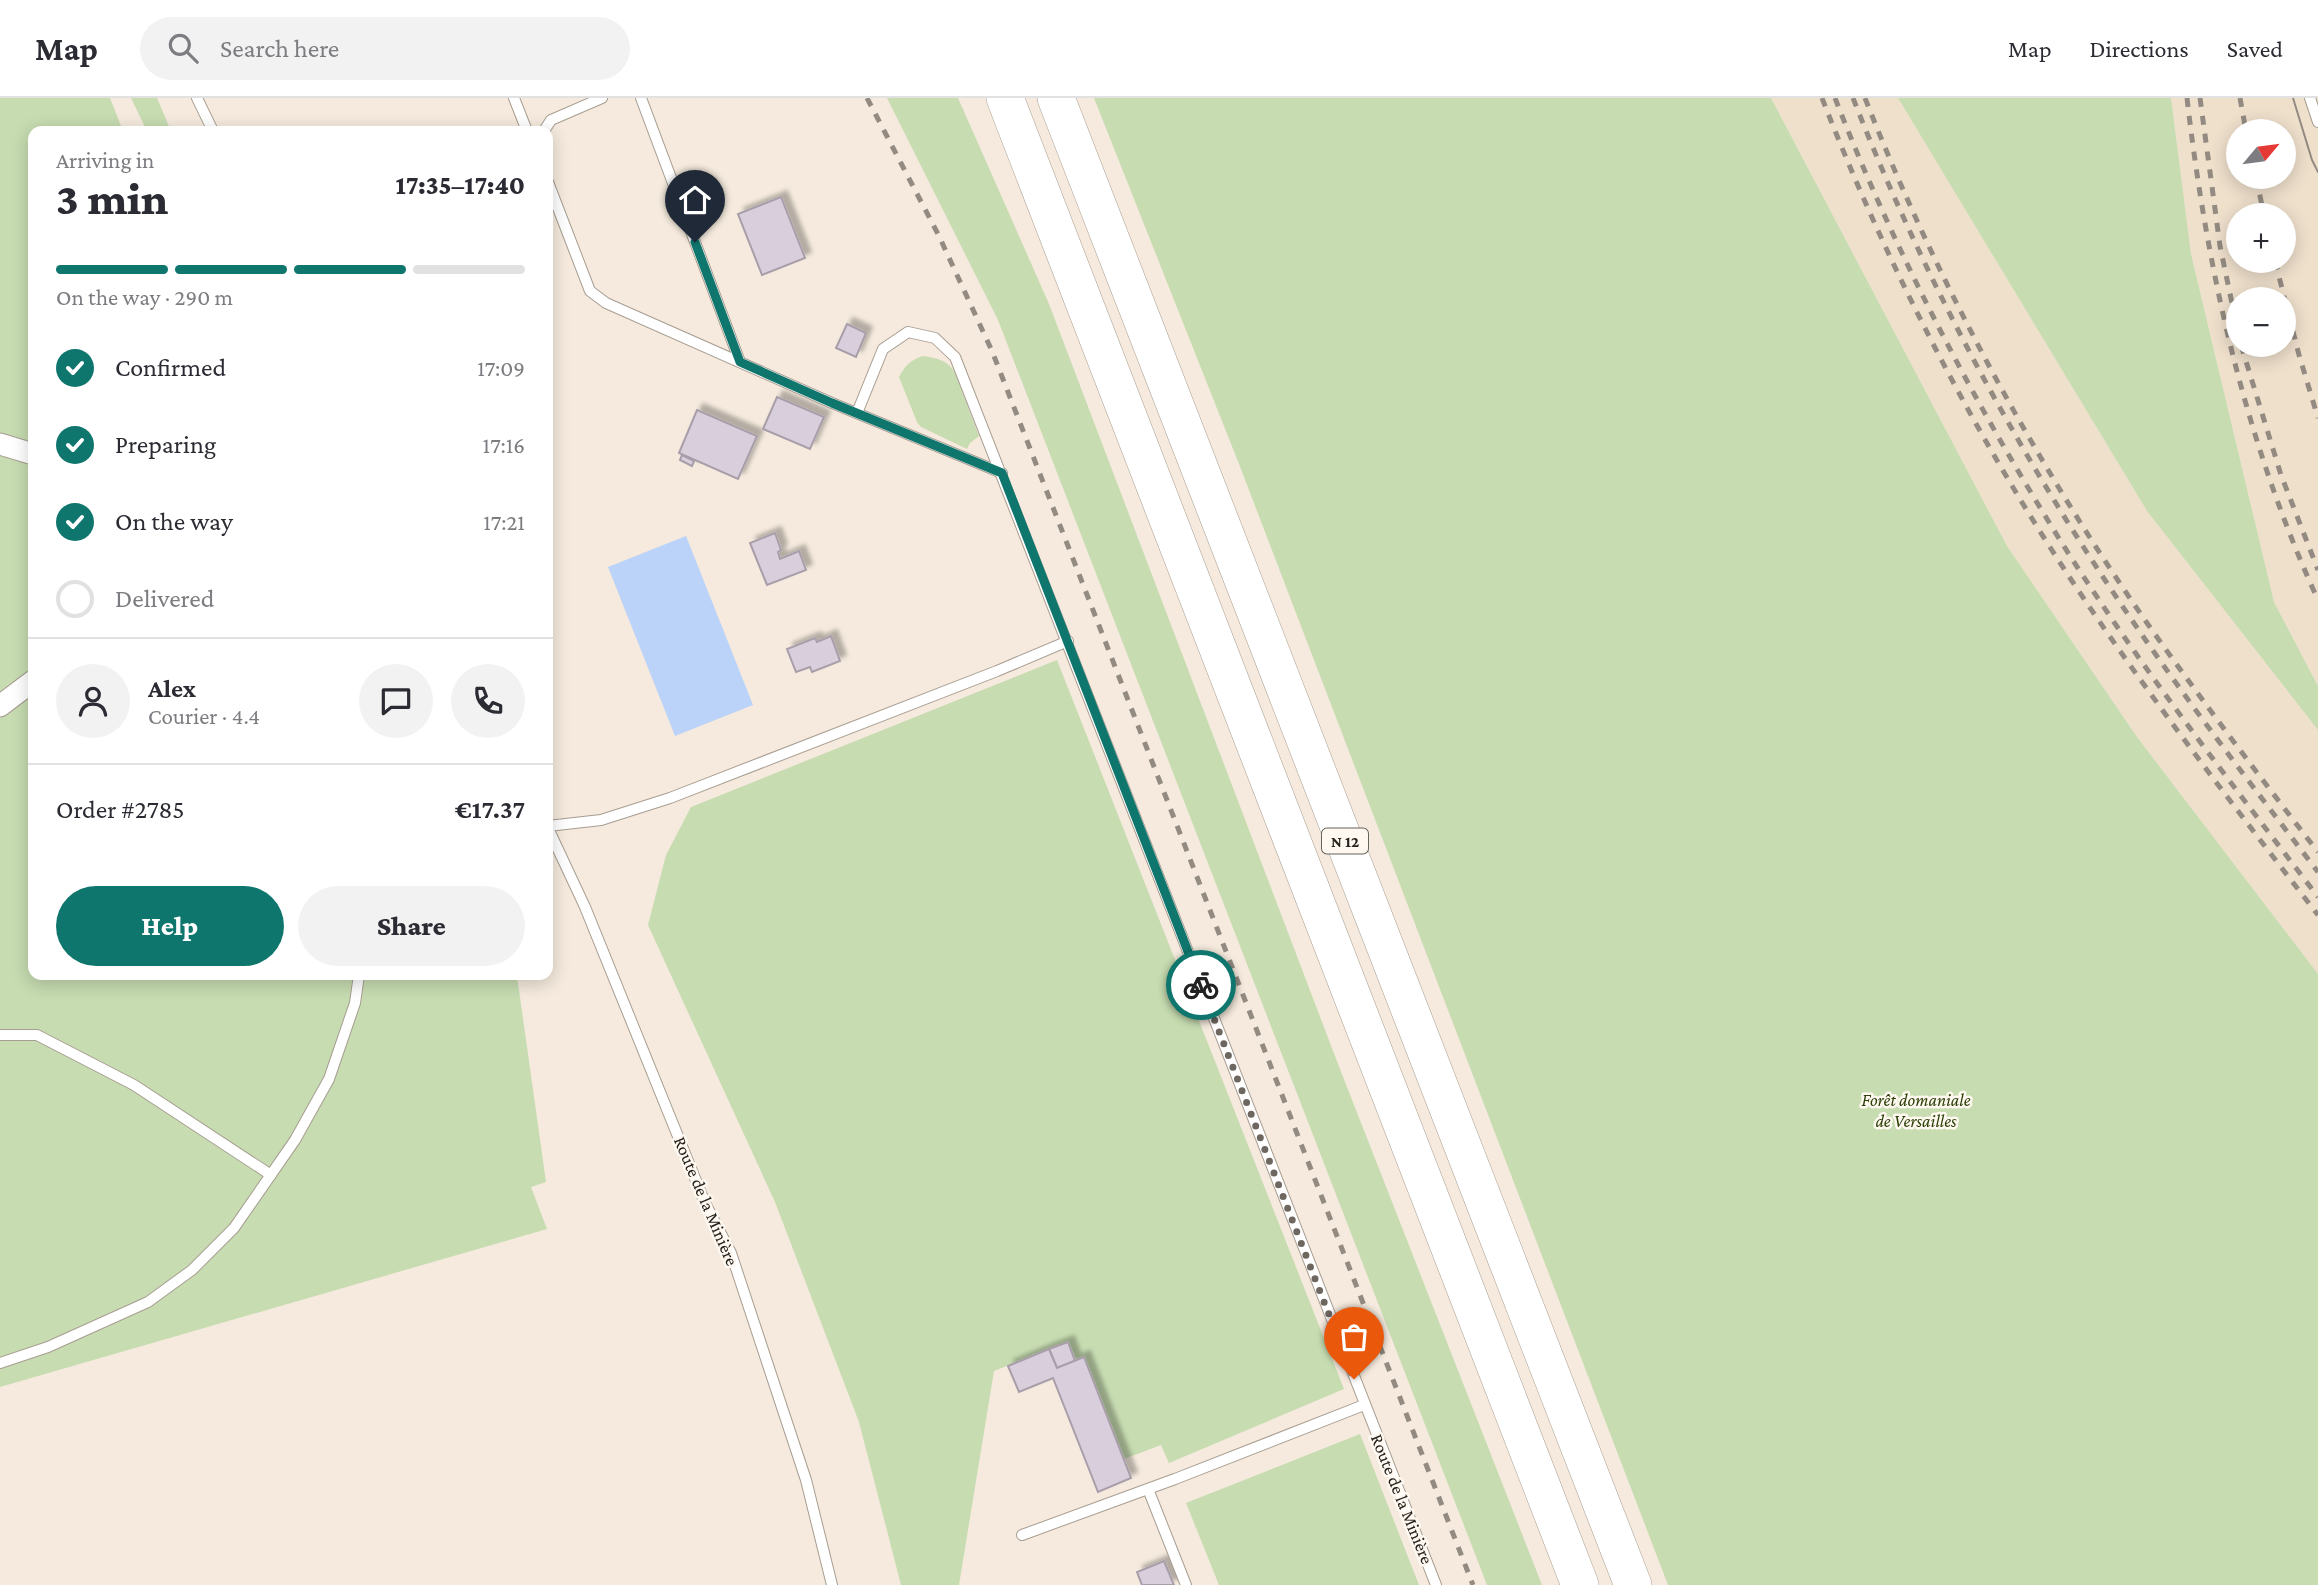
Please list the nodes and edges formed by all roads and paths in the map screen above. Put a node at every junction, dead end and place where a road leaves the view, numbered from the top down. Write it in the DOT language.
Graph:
graph roads {
  1 [pos="197,98"];
  2 [pos="514,98"];
  3 [pos="602,98"];
  4 [pos="641,98"];
  5 [pos="1005,98"];
  6 [pos="1056,98"];
  7 [pos="2310,98"];
  8 [pos="2318,122"];
  9 [pos="210,126"];
  10 [pos="525,126"];
  11 [pos="547,126"];
  12 [pos="553,196"];
  13 [pos="740,362"];
  14 [pos="856,413"];
  15 [pos="0,444"];
  16 [pos="28,452"];
  17 [pos="1002,473"];
  18 [pos="1068,641"];
  19 [pos="28,685"];
  20 [pos="0,706"];
  21 [pos="553,826"];
  22 [pos="553,838"];
  23 [pos="358,980"];
  24 [pos="0,1035"];
  25 [pos="271,1175"];
  26 [pos="0,1363"];
  27 [pos="1364,1405"];
  28 [pos="1148,1489"];
  29 [pos="1023,1535"];
  30 [pos="832,1585"];
  31 [pos="1186,1585"];
  32 [pos="1436,1585"];
  33 [pos="1580,1585"];
  34 [pos="1633,1585"];
  1 -- 9 [label="lane"];
  2 -- 10 [label="lane"];
  3 -- 11 [label="lane"];
  4 -- 13 [label="lane"];
  5 -- 33 [label="highway, N 12"];
  6 -- 34 [label="highway, N 12"];
  7 -- 8 [label="lane"];
  12 -- 13 [label="lane"];
  13 -- 14 [label="lane"];
  14 -- 17 [label="lane"];
  14 -- 17 [label="lane, Route de la Minière"];
  15 -- 16 [label="street"];
  17 -- 18 [label="lane, Route de la Minière"];
  18 -- 21 [label="lane"];
  18 -- 27 [label="lane, Route de la Minière"];
  19 -- 20 [label="street"];
  22 -- 30 [label="lane, Route de la Minière"];
  23 -- 25 [label="lane"];
  24 -- 25 [label="lane"];
  25 -- 26 [label="lane"];
  27 -- 28 [label="lane"];
  27 -- 32 [label="lane, Route de la Minière"];
  28 -- 29 [label="lane"];
  28 -- 31 [label="lane"];
}
